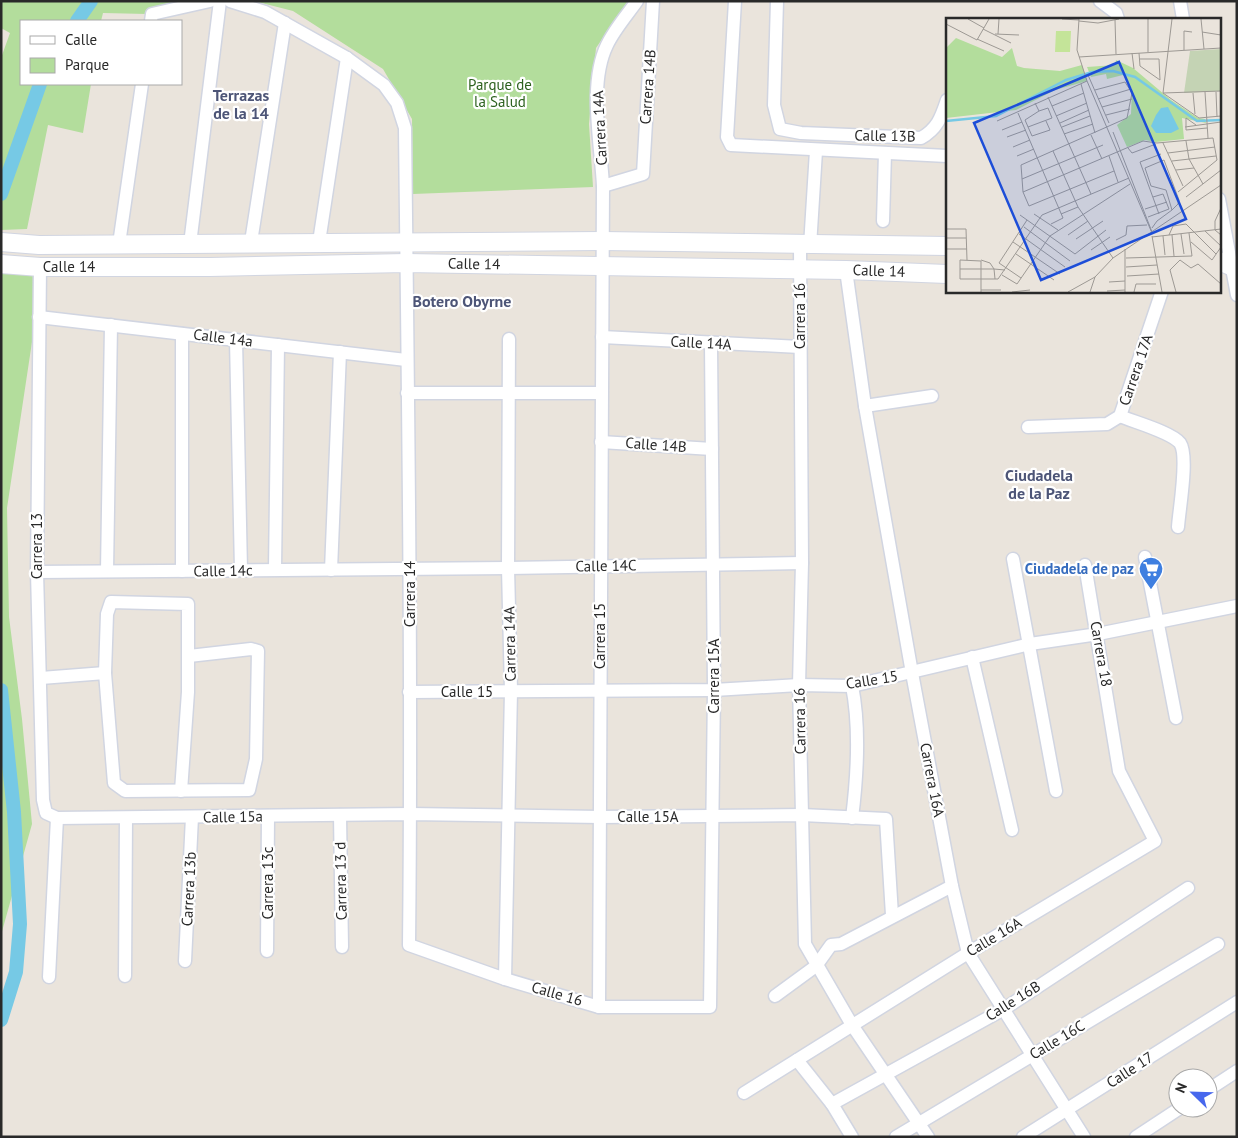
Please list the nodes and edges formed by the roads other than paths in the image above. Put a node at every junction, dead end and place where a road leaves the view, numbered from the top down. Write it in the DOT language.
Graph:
graph roads {
  1 [pos="210,1"];
  2 [pos="220,1"];
  3 [pos="230,1"];
  4 [pos="653,1"];
  5 [pos="735,1"];
  6 [pos="777,1"];
  7 [pos="1100,1"];
  8 [pos="1180,1"];
  9 [pos="635,5"];
  10 [pos="653,14"];
  11 [pos="1118,18"];
  12 [pos="1183,18"];
  13 [pos="151,20"];
  14 [pos="285,23"];
  15 [pos="347,58"];
  16 [pos="142,85"];
  17 [pos="946,103"];
  18 [pos="816,151"];
  19 [pos="885,153"];
  20 [pos="946,156"];
  21 [pos="603,186"];
  22 [pos="1220,212"];
  23 [pos="883,221"];
  24 [pos="602,241"];
  25 [pos="2,242"];
  26 [pos="251,242"];
  27 [pos="319,242"];
  28 [pos="406,243"];
  29 [pos="119,244"];
  30 [pos="190,244"];
  31 [pos="805,246"];
  32 [pos="946,246"];
  33 [pos="406,263"];
  34 [pos="1,264"];
  35 [pos="602,266"];
  36 [pos="1224,266"];
  37 [pos="40,267"];
  38 [pos="800,270"];
  39 [pos="846,270"];
  40 [pos="946,274"];
  41 [pos="1162,292"];
  42 [pos="1237,294"];
  43 [pos="40,317"];
  44 [pos="111,325"];
  45 [pos="182,334"];
  46 [pos="602,337"];
  47 [pos="509,339"];
  48 [pos="236,340"];
  49 [pos="711,344"];
  50 [pos="278,345"];
  51 [pos="800,346"];
  52 [pos="340,352"];
  53 [pos="406,360"];
  54 [pos="510,392"];
  55 [pos="601,392"];
  56 [pos="407,393"];
  57 [pos="932,396"];
  58 [pos="864,406"];
  59 [pos="1120,416"];
  60 [pos="1028,427"];
  61 [pos="601,442"];
  62 [pos="712,449"];
  63 [pos="1178,528"];
  64 [pos="1145,557"];
  65 [pos="1013,559"];
  66 [pos="802,563"];
  67 [pos="713,564"];
  68 [pos="1085,565"];
  69 [pos="601,566"];
  70 [pos="508,568"];
  71 [pos="275,569"];
  72 [pos="241,570"];
  73 [pos="331,570"];
  74 [pos="410,570"];
  75 [pos="107,571"];
  76 [pos="182,571"];
  77 [pos="37,572"];
  78 [pos="1237,606"];
  79 [pos="1159,622"];
  80 [pos="1098,634"];
  81 [pos="1030,644"];
  82 [pos="189,656"];
  83 [pos="972,657"];
  84 [pos="105,673"];
  85 [pos="912,674"];
  86 [pos="41,678"];
  87 [pos="799,685"];
  88 [pos="852,686"];
  89 [pos="600,690"];
  90 [pos="714,690"];
  91 [pos="511,691"];
  92 [pos="409,692"];
  93 [pos="1176,718"];
  94 [pos="1116,743"];
  95 [pos="182,791"];
  96 [pos="1056,791"];
  97 [pos="410,814"];
  98 [pos="340,815"];
  99 [pos="802,815"];
  100 [pos="268,816"];
  101 [pos="508,816"];
  102 [pos="713,816"];
  103 [pos="192,817"];
  104 [pos="600,817"];
  105 [pos="56,818"];
  106 [pos="126,818"];
  107 [pos="852,818"];
  108 [pos="1012,830"];
  109 [pos="952,886"];
  110 [pos="1188,888"];
  111 [pos="892,915"];
  112 [pos="1218,944"];
  113 [pos="409,945"];
  114 [pos="342,948"];
  115 [pos="267,950"];
  116 [pos="968,953"];
  117 [pos="185,960"];
  118 [pos="816,966"];
  119 [pos="125,976"];
  120 [pos="49,977"];
  121 [pos="505,979"];
  122 [pos="775,996"];
  123 [pos="1237,1002"];
  124 [pos="599,1007"];
  125 [pos="710,1007"];
  126 [pos="1004,1008"];
  127 [pos="852,1025"];
  128 [pos="1031,1056"];
  129 [pos="797,1060"];
  130 [pos="1237,1071"];
  131 [pos="886,1073"];
  132 [pos="1218,1083"];
  133 [pos="744,1093"];
  134 [pos="832,1104"];
  135 [pos="1066,1111"];
  136 [pos="1168,1116"];
  137 [pos="918,1122"];
  138 [pos="852,1137"];
  139 [pos="896,1137"];
  140 [pos="928,1137"];
  141 [pos="1023,1137"];
  142 [pos="1084,1137"];
  143 [pos="1136,1137"];
  1 -- 13 [label="street"];
  2 -- 30 [label="street"];
  3 -- 14 [label="street, Carrera 14"];
  4 -- 10 [label="street, Carrera 14B"];
  5 -- 18 [label="street"];
  6 -- 17 [label="street, Calle 13B"];
  7 -- 11 [label="street"];
  8 -- 12 [label="street"];
  9 -- 10 [label="street"];
  9 -- 21 [label="street, Carrera 14A"];
  10 -- 21 [label="street, Carrera 14B"];
  14 -- 15 [label="street, Carrera 14"];
  14 -- 26 [label="street"];
  15 -- 27 [label="street"];
  15 -- 28 [label="street, Carrera 14"];
  16 -- 29 [label="street"];
  18 -- 19 [label="street"];
  18 -- 31 [label="street, Carrera 16"];
  19 -- 20 [label="street"];
  19 -- 23 [label="street"];
  21 -- 24 [label="street, Carrera 14A"];
  22 -- 36 [label="street"];
  24 -- 28 [label="main road, Calle 14"];
  24 -- 31 [label="main road, Calle 14"];
  24 -- 35 [label="street, Carrera 14A"];
  25 -- 29 [label="main road, Calle 14"];
  26 -- 27 [label="main road, Calle 14"];
  26 -- 30 [label="main road, Calle 14"];
  27 -- 28 [label="main road, Calle 14"];
  28 -- 33 [label="street, Carrera 14"];
  29 -- 30 [label="main road, Calle 14"];
  31 -- 32 [label="main road, Calle 14"];
  31 -- 38 [label="street, Carrera 16"];
  33 -- 35 [label="main road, Calle 14"];
  33 -- 37 [label="main road, Calle 14"];
  33 -- 53 [label="street, Carrera 14"];
  34 -- 37 [label="main road, Calle 14"];
  35 -- 38 [label="main road, Calle 14"];
  35 -- 46 [label="street, Carrera 15"];
  36 -- 42 [label="street"];
  37 -- 43 [label="street, Carrera 13"];
  38 -- 39 [label="main road, Calle 14"];
  38 -- 51 [label="street, Carrera 16"];
  39 -- 40 [label="main road, Calle 14"];
  39 -- 58 [label="street, Carrera 16A"];
  41 -- 59 [label="street, Carrera 17A"];
  43 -- 44 [label="street, Calle 14a"];
  43 -- 77 [label="street, Carrera 13"];
  44 -- 45 [label="street, Calle 14a"];
  44 -- 75 [label="street"];
  45 -- 48 [label="street, Calle 14a"];
  45 -- 76 [label="street"];
  46 -- 49 [label="street, Calle 14A"];
  46 -- 55 [label="street, Carrera 15"];
  47 -- 54 [label="street, Carrera 14A"];
  48 -- 50 [label="street, Calle 14a"];
  48 -- 72 [label="street"];
  49 -- 51 [label="street, Calle 14A"];
  49 -- 62 [label="street, Carrera 15A"];
  50 -- 52 [label="street, Calle 14a"];
  50 -- 71 [label="street"];
  51 -- 66 [label="street, Carrera 16"];
  52 -- 53 [label="street, Calle 14a"];
  52 -- 73 [label="street"];
  53 -- 56 [label="street, Carrera 14"];
  54 -- 55 [label="street"];
  54 -- 56 [label="street"];
  54 -- 70 [label="street, Carrera 14A"];
  55 -- 61 [label="street, Carrera 15"];
  56 -- 74 [label="street, Carrera 14"];
  57 -- 58 [label="street"];
  58 -- 85 [label="street, Carrera 16A"];
  59 -- 60 [label="street, Carrera 17A"];
  59 -- 63 [label="street"];
  61 -- 62 [label="street, Calle 14B"];
  61 -- 69 [label="street, Carrera 15"];
  62 -- 67 [label="street, Carrera 15A"];
  64 -- 79 [label="street"];
  65 -- 81 [label="street"];
  66 -- 67 [label="street, Calle 14C"];
  66 -- 87 [label="street, Carrera 16"];
  67 -- 69 [label="street, Calle 14C"];
  67 -- 90 [label="street, Carrera 15A"];
  68 -- 80 [label="street, Carrera 18"];
  69 -- 70 [label="street, Calle 14C"];
  69 -- 89 [label="street, Carrera 15"];
  70 -- 74 [label="street, Calle 14C"];
  70 -- 91 [label="street, Carrera 14A"];
  71 -- 72 [label="street, Calle 14c"];
  71 -- 73 [label="street, Calle 14c"];
  72 -- 76 [label="street, Calle 14c"];
  73 -- 74 [label="street, Calle 14c"];
  74 -- 92 [label="street, Carrera 14"];
  75 -- 76 [label="street, Calle 14c"];
  75 -- 77 [label="street, Calle 14c"];
  77 -- 86 [label="street, Carrera 13"];
  78 -- 79 [label="street, Calle 15"];
  79 -- 80 [label="street, Calle 15"];
  79 -- 93 [label="street"];
  80 -- 81 [label="street, Calle 15"];
  80 -- 94 [label="street, Carrera 18"];
  81 -- 83 [label="street, Calle 15"];
  81 -- 96 [label="street"];
  82 -- 84 [label="street"];
  82 -- 95 [label="street"];
  82 -- 95 [label="street"];
  83 -- 85 [label="street, Calle 15"];
  83 -- 108 [label="street"];
  84 -- 86 [label="street"];
  84 -- 95 [label="street"];
  85 -- 88 [label="street, Calle 15"];
  85 -- 109 [label="street, Carrera 16A"];
  86 -- 105 [label="street, Carrera 13"];
  87 -- 88 [label="street, Calle 15"];
  87 -- 90 [label="street, Calle 15"];
  87 -- 99 [label="street, Carrera 16"];
  88 -- 107 [label="street"];
  89 -- 90 [label="street, Calle 15"];
  89 -- 91 [label="street, Calle 15"];
  89 -- 104 [label="street, Carrera 15"];
  90 -- 102 [label="street, Carrera 15A"];
  91 -- 92 [label="street, Calle 15"];
  91 -- 101 [label="street, Carrera 14A"];
  92 -- 97 [label="street, Carrera 14"];
  94 -- 116 [label="street, Calle 16A"];
  97 -- 98 [label="street, Calle 15a"];
  97 -- 101 [label="street, Calle 15A"];
  97 -- 113 [label="street, Carrera 14"];
  98 -- 100 [label="street, Calle 15a"];
  98 -- 114 [label="street, Carrera 13 d"];
  99 -- 102 [label="street, Calle 15A"];
  99 -- 107 [label="street, Calle 15A"];
  99 -- 118 [label="street, Carrera 16"];
  100 -- 103 [label="street, Calle 15a"];
  100 -- 115 [label="street, Carrera 13c"];
  101 -- 104 [label="street, Calle 15A"];
  101 -- 121 [label="street, Carrera 14A"];
  102 -- 104 [label="street, Calle 15A"];
  102 -- 125 [label="street, Carrera 15A"];
  103 -- 106 [label="street, Calle 15a"];
  103 -- 117 [label="street, Carrera 13b"];
  104 -- 124 [label="street, Carrera 15"];
  105 -- 106 [label="street, Calle 15a"];
  105 -- 120 [label="street"];
  106 -- 119 [label="street"];
  107 -- 111 [label="street, Calle 15A"];
  109 -- 111 [label="street"];
  109 -- 116 [label="street, Carrera 16A"];
  110 -- 126 [label="street, Calle 16B"];
  111 -- 118 [label="street"];
  112 -- 128 [label="street, Calle 16C"];
  113 -- 121 [label="street, Calle 16"];
  116 -- 126 [label="street, Carrera 16A"];
  116 -- 127 [label="street, Calle 16A"];
  118 -- 122 [label="street"];
  118 -- 127 [label="street, Carrera 16"];
  121 -- 124 [label="street, Calle 16"];
  123 -- 135 [label="street, Calle 17"];
  124 -- 125 [label="street, Calle 16"];
  126 -- 128 [label="street, Carrera 16A"];
  126 -- 131 [label="street, Calle 16B"];
  127 -- 129 [label="street, Calle 16A"];
  127 -- 131 [label="street, Carrera 16"];
  128 -- 135 [label="street, Carrera 16A"];
  128 -- 137 [label="street, Calle 16C"];
  129 -- 133 [label="street, Calle 16A"];
  129 -- 134 [label="street"];
  130 -- 132 [label="street"];
  131 -- 134 [label="street, Calle 16B"];
  131 -- 137 [label="street, Carrera 16"];
  134 -- 138 [label="street"];
  135 -- 141 [label="street, Calle 17"];
  135 -- 142 [label="street, Carrera 16A"];
  136 -- 143 [label="street"];
  137 -- 139 [label="street, Calle 16C"];
  137 -- 140 [label="street, Carrera 16"];
}
